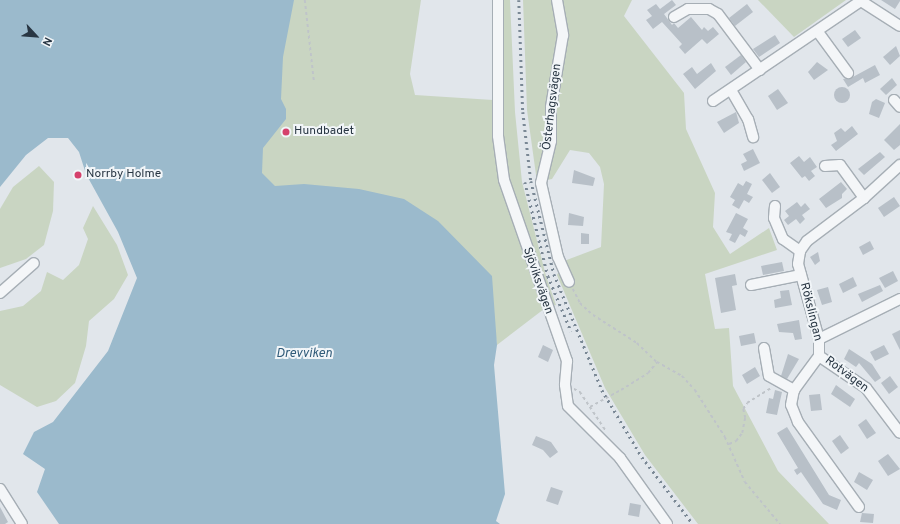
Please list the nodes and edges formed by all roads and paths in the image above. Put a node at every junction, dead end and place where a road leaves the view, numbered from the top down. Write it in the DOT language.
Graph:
graph roads {
  1 [pos="305,0"];
  2 [pos="498,0"];
  3 [pos="557,0"];
  4 [pos="861,1"];
  5 [pos="674,17"];
  6 [pos="900,26"];
  7 [pos="818,32"];
  8 [pos="760,70"];
  9 [pos="848,73"];
  10 [pos="314,80"];
  11 [pos="732,90"];
  12 [pos="712,101"];
  13 [pos="753,138"];
  14 [pos="900,165"];
  15 [pos="825,166"];
  16 [pos="864,198"];
  17 [pos="775,206"];
  18 [pos="800,251"];
  19 [pos="34,263"];
  20 [pos="801,275"];
  21 [pos="569,282"];
  22 [pos="751,286"];
  23 [pos="0,294"];
  24 [pos="900,298"];
  25 [pos="819,340"];
  26 [pos="764,348"];
  27 [pos="819,356"];
  28 [pos="657,362"];
  29 [pos="777,383"];
  30 [pos="565,385"];
  31 [pos="794,390"];
  32 [pos="900,433"];
  33 [pos="728,444"];
  34 [pos="0,489"];
  35 [pos="859,508"];
  36 [pos="22,524"];
  37 [pos="667,524"];
  38 [pos="780,524"];
  1 -- 10 [label="path"];
  2 -- 30 [label="street, Sjöviksvägen"];
  3 -- 21 [label="street, Österhagsvägen"];
  4 -- 6 [label="street"];
  4 -- 7 [label="street"];
  5 -- 8 [label="street"];
  7 -- 8 [label="street"];
  7 -- 9 [label="street"];
  8 -- 11 [label="street"];
  11 -- 12 [label="street"];
  11 -- 13 [label="street"];
  14 -- 16 [label="street"];
  15 -- 16 [label="street"];
  16 -- 18 [label="street"];
  17 -- 18 [label="street"];
  18 -- 20 [label="street, Rökslingan"];
  19 -- 23 [label="street"];
  20 -- 22 [label="street"];
  20 -- 25 [label="street, Rökslingan"];
  21 -- 28 [label="path"];
  24 -- 25 [label="street"];
  25 -- 27 [label="street, Rökslingan"];
  26 -- 29 [label="street"];
  27 -- 31 [label="street, Rökslingan"];
  27 -- 32 [label="street, Rotvägen"];
  28 -- 30 [label="path, bridge"];
  28 -- 33 [label="path"];
  29 -- 31 [label="street"];
  29 -- 33 [label="path"];
  30 -- 37 [label="street, Sjöviksvägen"];
  31 -- 35 [label="street"];
  33 -- 38 [label="path"];
  34 -- 36 [label="street"];
}
